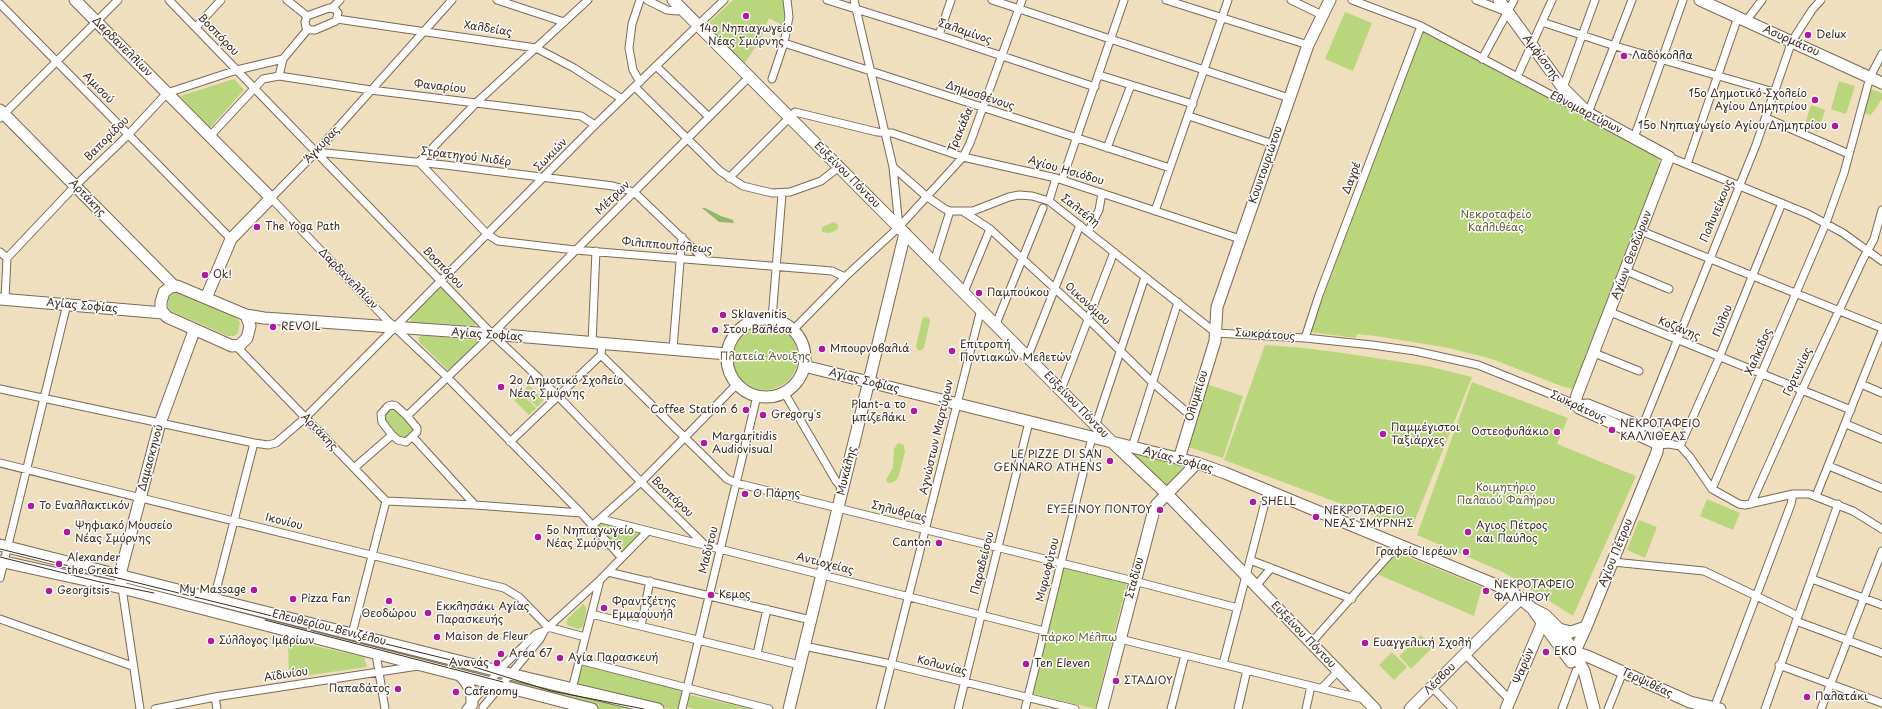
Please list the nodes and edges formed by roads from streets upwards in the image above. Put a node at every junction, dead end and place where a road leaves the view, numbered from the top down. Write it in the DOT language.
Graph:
graph roads {
  1 [pos="75,0"];
  2 [pos="118,0"];
  3 [pos="170,0"];
  4 [pos="221,0"];
  5 [pos="287,0"];
  6 [pos="340,0"];
  7 [pos="452,0"];
  8 [pos="497,0"];
  9 [pos="588,0"];
  10 [pos="640,0"];
  11 [pos="647,0"];
  12 [pos="673,0"];
  13 [pos="724,0"];
  14 [pos="787,0"];
  15 [pos="827,0"];
  16 [pos="854,0"];
  17 [pos="951,0"];
  18 [pos="992,0"];
  19 [pos="1022,0"];
  20 [pos="1124,0"];
  21 [pos="1166,0"];
  22 [pos="1228,0"];
  23 [pos="1291,0"];
  24 [pos="1330,0"];
  25 [pos="1352,0"];
  26 [pos="1476,0"];
  27 [pos="1498,0"];
  28 [pos="1514,0"];
  29 [pos="1552,0"];
  30 [pos="1595,0"];
  31 [pos="1632,0"];
  32 [pos="1683,0"];
  33 [pos="1702,0"];
  34 [pos="1762,0"];
  35 [pos="1822,0"];
  36 [pos="0,4"];
  37 [pos="332,8"];
  38 [pos="682,9"];
  39 [pos="856,9"];
  40 [pos="1018,9"];
  41 [pos="1507,12"];
  42 [pos="1322,15"];
  43 [pos="307,16"];
  44 [pos="1221,18"];
  45 [pos="337,19"];
  46 [pos="1742,19"];
  47 [pos="96,22"];
  48 [pos="564,22"];
  49 [pos="1542,22"];
  50 [pos="697,26"];
  51 [pos="1420,26"];
  52 [pos="196,27"];
  53 [pos="308,29"];
  54 [pos="426,31"];
  55 [pos="939,35"];
  56 [pos="1582,35"];
  57 [pos="1112,39"];
  58 [pos="1792,41"];
  59 [pos="784,43"];
  60 [pos="1308,45"];
  61 [pos="1532,46"];
  62 [pos="1615,46"];
  63 [pos="536,48"];
  64 [pos="1882,54"];
  65 [pos="1001,56"];
  66 [pos="283,59"];
  67 [pos="1482,59"];
  68 [pos="1663,59"];
  69 [pos="57,62"];
  70 [pos="656,66"];
  71 [pos="237,70"];
  72 [pos="1204,70"];
  73 [pos="870,71"];
  74 [pos="1099,74"];
  75 [pos="1718,75"];
  76 [pos="279,76"];
  77 [pos="749,77"];
  78 [pos="1517,77"];
  79 [pos="1870,78"];
  80 [pos="772,79"];
  81 [pos="1882,83"];
  82 [pos="638,84"];
  83 [pos="1130,84"];
  84 [pos="1095,87"];
  85 [pos="1563,88"];
  86 [pos="255,89"];
  87 [pos="371,90"];
  88 [pos="1774,92"];
  89 [pos="167,93"];
  90 [pos="1289,98"];
  91 [pos="622,99"];
  92 [pos="477,102"];
  93 [pos="1193,104"];
  94 [pos="982,108"];
  95 [pos="1588,113"];
  96 [pos="1,114"];
  97 [pos="1189,116"];
  98 [pos="790,117"];
  99 [pos="709,118"];
  100 [pos="1766,118"];
  101 [pos="595,125"];
  102 [pos="884,132"];
  103 [pos="128,134"];
  104 [pos="210,136"];
  105 [pos="1076,138"];
  106 [pos="1634,138"];
  107 [pos="687,140"];
  108 [pos="1273,144"];
  109 [pos="1107,148"];
  110 [pos="316,152"];
  111 [pos="1849,154"];
  112 [pos="963,157"];
  113 [pos="1669,157"];
  114 [pos="419,162"];
  115 [pos="1687,164"];
  116 [pos="839,166"];
  117 [pos="892,166"];
  118 [pos="1170,168"];
  119 [pos="544,177"];
  120 [pos="729,178"];
  121 [pos="1059,179"];
  122 [pos="75,186"];
  123 [pos="1740,186"];
  124 [pos="634,192"];
  125 [pos="1102,193"];
  126 [pos="782,194"];
  127 [pos="926,196"];
  128 [pos="271,198"];
  129 [pos="1049,201"];
  130 [pos="1782,203"];
  131 [pos="1043,208"];
  132 [pos="1155,210"];
  133 [pos="1882,210"];
  134 [pos="950,211"];
  135 [pos="964,212"];
  136 [pos="1826,223"];
  137 [pos="1080,225"];
  138 [pos="990,229"];
  139 [pos="902,230"];
  140 [pos="1641,231"];
  141 [pos="1088,232"];
  142 [pos="487,234"];
  143 [pos="682,237"];
  144 [pos="231,239"];
  145 [pos="1240,239"];
  146 [pos="576,250"];
  147 [pos="1868,250"];
  148 [pos="596,251"];
  149 [pos="0,252"];
  150 [pos="1114,252"];
  151 [pos="6,258"];
  152 [pos="680,258"];
  153 [pos="1709,258"];
  154 [pos="1022,259"];
  155 [pos="705,260"];
  156 [pos="1882,261"];
  157 [pos="934,262"];
  158 [pos="776,267"];
  159 [pos="1626,271"];
  160 [pos="1753,275"];
  161 [pos="845,277"];
  162 [pos="1145,277"];
  163 [pos="440,281"];
  164 [pos="174,286"];
  165 [pos="1055,289"];
  166 [pos="1669,289"];
  167 [pos="964,292"];
  168 [pos="1797,293"];
  169 [pos="206,298"];
  170 [pos="2,299"];
  171 [pos="1178,302"];
  172 [pos="67,304"];
  173 [pos="981,309"];
  174 [pos="1839,310"];
  175 [pos="1610,312"];
  176 [pos="163,313"];
  177 [pos="246,315"];
  178 [pos="772,319"];
  179 [pos="1088,319"];
  180 [pos="996,324"];
  181 [pos="395,327"];
  182 [pos="1882,329"];
  183 [pos="793,330"];
  184 [pos="194,331"];
  185 [pos="1216,333"];
  186 [pos="492,334"];
  187 [pos="1305,338"];
  188 [pos="1676,340"];
  189 [pos="1880,343"];
  190 [pos="236,346"];
  191 [pos="598,347"];
  192 [pos="673,349"];
  193 [pos="1120,350"];
  194 [pos="1594,353"];
  195 [pos="727,354"];
  196 [pos="1028,356"];
  197 [pos="1720,358"];
  198 [pos="804,366"];
  199 [pos="1639,371"];
  200 [pos="1762,373"];
  201 [pos="447,377"];
  202 [pos="869,382"];
  203 [pos="1152,382"];
  204 [pos="737,384"];
  205 [pos="1861,384"];
  206 [pos="0,389"];
  207 [pos="1061,390"];
  208 [pos="1802,390"];
  209 [pos="784,392"];
  210 [pos="1882,392"];
  211 [pos="558,396"];
  212 [pos="757,396"];
  213 [pos="44,398"];
  214 [pos="956,404"];
  215 [pos="1575,404"];
  216 [pos="1851,410"];
  217 [pos="407,416"];
  218 [pos="1191,416"];
  219 [pos="305,418"];
  220 [pos="1092,421"];
  221 [pos="1029,422"];
  222 [pos="160,423"];
  223 [pos="1846,424"];
  224 [pos="1641,430"];
  225 [pos="392,435"];
  226 [pos="1087,436"];
  227 [pos="413,437"];
  228 [pos="685,438"];
  229 [pos="1882,439"];
  230 [pos="510,442"];
  231 [pos="1112,442"];
  232 [pos="254,443"];
  233 [pos="1658,445"];
  234 [pos="1680,446"];
  235 [pos="1132,447"];
  236 [pos="1179,458"];
  237 [pos="0,463"];
  238 [pos="1197,463"];
  239 [pos="1828,466"];
  240 [pos="354,468"];
  241 [pos="26,470"];
  242 [pos="641,482"];
  243 [pos="736,483"];
  244 [pos="1882,488"];
  245 [pos="843,489"];
  246 [pos="1712,489"];
  247 [pos="1268,491"];
  248 [pos="1169,492"];
  249 [pos="1793,494"];
  250 [pos="1816,496"];
  251 [pos="140,498"];
  252 [pos="386,500"];
  253 [pos="1751,504"];
  254 [pos="1838,504"];
  255 [pos="475,505"];
  256 [pos="838,508"];
  257 [pos="581,513"];
  258 [pos="601,519"];
  259 [pos="234,521"];
  260 [pos="592,526"];
  261 [pos="926,530"];
  262 [pos="1882,530"];
  263 [pos="648,531"];
  264 [pos="4,545"];
  265 [pos="1398,545"];
  266 [pos="706,546"];
  267 [pos="998,547"];
  268 [pos="720,549"];
  269 [pos="1882,551"];
  270 [pos="372,555"];
  271 [pos="621,557"];
  272 [pos="1250,560"];
  273 [pos="2,562"];
  274 [pos="1613,562"];
  275 [pos="1061,563"];
  276 [pos="1272,568"];
  277 [pos="608,572"];
  278 [pos="120,575"];
  279 [pos="822,575"];
  280 [pos="1246,576"];
  281 [pos="0,578"];
  282 [pos="1812,578"];
  283 [pos="600,580"];
  284 [pos="650,581"];
  285 [pos="1134,581"];
  286 [pos="1256,586"];
  287 [pos="122,588"];
  288 [pos="216,588"];
  289 [pos="709,595"];
  290 [pos="1756,596"];
  291 [pos="909,597"];
  292 [pos="1521,598"];
  293 [pos="1352,599"];
  294 [pos="1864,599"];
  295 [pos="1882,605"];
  296 [pos="1238,608"];
  297 [pos="767,609"];
  298 [pos="1533,609"];
  299 [pos="591,614"];
  300 [pos="981,615"];
  301 [pos="0,619"];
  302 [pos="1797,619"];
  303 [pos="811,620"];
  304 [pos="1542,624"];
  305 [pos="641,626"];
  306 [pos="1586,627"];
  307 [pos="546,629"];
  308 [pos="1559,629"];
  309 [pos="1044,631"];
  310 [pos="352,634"];
  311 [pos="585,637"];
  312 [pos="1120,639"];
  313 [pos="698,640"];
  314 [pos="1849,640"];
  315 [pos="1311,643"];
  316 [pos="804,646"];
  317 [pos="1882,653"];
  318 [pos="376,654"];
  319 [pos="757,654"];
  320 [pos="1465,654"];
  321 [pos="1571,654"];
  322 [pos="1185,655"];
  323 [pos="579,660"];
  324 [pos="891,664"];
  325 [pos="1223,664"];
  326 [pos="420,665"];
  327 [pos="800,665"];
  328 [pos="1780,665"];
  329 [pos="132,666"];
  330 [pos="1247,670"];
  331 [pos="1338,671"];
  332 [pos="1576,671"];
  333 [pos="378,672"];
  334 [pos="1623,672"];
  335 [pos="504,673"];
  336 [pos="460,675"];
  337 [pos="965,682"];
  338 [pos="494,685"];
  339 [pos="1587,685"];
  340 [pos="1311,686"];
  341 [pos="1831,686"];
  342 [pos="687,687"];
  343 [pos="1432,687"];
  344 [pos="1322,688"];
  345 [pos="572,689"];
  346 [pos="215,697"];
  347 [pos="1028,697"];
  348 [pos="1365,699"];
  349 [pos="1882,703"];
  350 [pos="1508,704"];
  351 [pos="469,706"];
  352 [pos="1689,706"];
  353 [pos="484,708"];
  354 [pos="587,708"];
  355 [pos="140,709"];
  356 [pos="155,709"];
  357 [pos="217,709"];
  358 [pos="384,709"];
  359 [pos="658,709"];
  360 [pos="682,709"];
  361 [pos="769,709"];
  362 [pos="789,709"];
  363 [pos="880,709"];
  364 [pos="958,709"];
  365 [pos="1025,709"];
  366 [pos="1075,709"];
  367 [pos="1102,709"];
  368 [pos="1171,709"];
  369 [pos="1238,709"];
  370 [pos="1306,709"];
  371 [pos="1375,709"];
  372 [pos="1410,709"];
  373 [pos="1453,709"];
  374 [pos="1562,709"];
  375 [pos="1594,709"];
  376 [pos="1608,709"];
  377 [pos="1718,709"];
  378 [pos="1765,709"];
  379 [pos="1821,709"];
  1 -- 47 [label="street, Δαρδανελλίων"];
  2 -- 47 [label="street"];
  3 -- 52 [label="street, Βοσπόρου"];
  4 -- 52 [label="street"];
  5 -- 43 [label="street"];
  6 -- 37 [label="street"];
  7 -- 54 [label="street, Άγκυρας"];
  8 -- 48 [label="street"];
  9 -- 48 [label="street"];
  10 -- 82 [label="street"];
  11 -- 38 [label="street"];
  12 -- 38 [label="street, Ευξείνου Πόντου"];
  13 -- 50 [label="street, Σωκιών"];
  14 -- 59 [label="street"];
  15 -- 39 [label="street, Σαλαμίνος"];
  16 -- 39 [label="street"];
  17 -- 55 [label="street"];
  18 -- 40 [label="street"];
  19 -- 40 [label="street, Τρακάδα"];
  20 -- 57 [label="street"];
  21 -- 44 [label="street"];
  22 -- 44 [label="street"];
  23 -- 42 [label="street"];
  24 -- 42 [label="street, Κουντουριώτου"];
  25 -- 51 [label="street, Εθνομαρτύρων"];
  26 -- 41 [label="street"];
  27 -- 41 [label="street, Αμφίσσης"];
  28 -- 41 [label="street"];
  29 -- 49 [label="street"];
  30 -- 56 [label="street"];
  31 -- 62 [label="street"];
  32 -- 68 [label="street"];
  33 -- 46 [label="street, Ασυρμάτου"];
  34 -- 46 [label="street"];
  35 -- 58 [label="street, Πολυνείκους"];
  36 -- 69 [label="street, Αμισού"];
  37 -- 43 [label="street"];
  37 -- 45 [label="street"];
  38 -- 50 [label="street, Ευξείνου Πόντου"];
  39 -- 55 [label="street, Σαλαμίνος"];
  39 -- 73 [label="street"];
  40 -- 57 [label="street"];
  40 -- 65 [label="street, Τρακάδα"];
  41 -- 61 [label="street, Αμφίσσης"];
  41 -- 67 [label="street"];
  42 -- 60 [label="street, Κουντουριώτου"];
  43 -- 53 [label="street"];
  44 -- 60 [label="street"];
  44 -- 72 [label="street"];
  45 -- 53 [label="street"];
  45 -- 54 [label="street, Χαλδείας"];
  46 -- 58 [label="street, Ασυρμάτου"];
  46 -- 75 [label="street"];
  47 -- 69 [label="street"];
  47 -- 89 [label="street, Δαρδανελλίων"];
  48 -- 63 [label="street"];
  49 -- 56 [label="street"];
  49 -- 61 [label="street"];
  50 -- 70 [label="street, Σωκιών"];
  50 -- 77 [label="street, Ευξείνου Πόντου"];
  51 -- 67 [label="street, Εθνομαρτύρων"];
  51 -- 187 [label="street, Δαγρέ"];
  52 -- 71 [label="street, Βοσπόρου"];
  53 -- 66 [label="street"];
  54 -- 63 [label="street, Χαλδείας"];
  54 -- 87 [label="street, Άγκυρας"];
  55 -- 65 [label="street, Σαλαμίνος"];
  56 -- 62 [label="street"];
  56 -- 85 [label="street"];
  57 -- 72 [label="street"];
  57 -- 74 [label="street"];
  58 -- 79 [label="street, Ασυρμάτου"];
  58 -- 88 [label="street, Πολυνείκους"];
  59 -- 73 [label="street, Δημοσθένους"];
  59 -- 80 [label="street"];
  60 -- 90 [label="street, Κουντουριώτου"];
  61 -- 78 [label="street"];
  61 -- 85 [label="street, Αμφίσσης"];
  62 -- 68 [label="street"];
  62 -- 95 [label="street"];
  63 -- 91 [label="street, Χαλδείας"];
  63 -- 92 [label="street"];
  64 -- 79 [label="street, Χαλκίδος"];
  65 -- 84 [label="street, Σαλαμίνος"];
  65 -- 94 [label="street, Τρακάδα"];
  66 -- 71 [label="street, Βαπορίδου"];
  66 -- 76 [label="street"];
  67 -- 78 [label="street, Εθνομαρτύρων"];
  68 -- 75 [label="street"];
  68 -- 106 [label="street"];
  69 -- 96 [label="street"];
  69 -- 103 [label="street, Αμισού"];
  70 -- 82 [label="street, Σωκιών"];
  70 -- 99 [label="street"];
  71 -- 86 [label="street, Βοσπόρου"];
  71 -- 89 [label="street, Βαπορίδου"];
  72 -- 90 [label="street"];
  72 -- 93 [label="street"];
  73 -- 94 [label="street, Δημοσθένους"];
  73 -- 102 [label="street"];
  74 -- 83 [label="street"];
  74 -- 84 [label="street"];
  75 -- 88 [label="street"];
  75 -- 115 [label="street"];
  76 -- 86 [label="street"];
  76 -- 87 [label="street, Φαναρίου"];
  77 -- 98 [label="street, Ευξείνου Πόντου"];
  77 -- 99 [label="street, Μέτρων"];
  78 -- 95 [label="street, Εθνομαρτύρων"];
  79 -- 81 [label="street, Ασυρμάτου"];
  79 -- 111 [label="street, Χαλκίδος"];
  82 -- 91 [label="street, Σωκιών"];
  82 -- 107 [label="street"];
  83 -- 93 [label="street"];
  83 -- 109 [label="street"];
  84 -- 105 [label="street"];
  85 -- 95 [label="street, Αμφίσσης"];
  86 -- 104 [label="street"];
  86 -- 110 [label="street, Βοσπόρου"];
  87 -- 92 [label="street, Φαναρίου"];
  87 -- 110 [label="street, Άγκυρας"];
  88 -- 100 [label="street, Πολυνείκους"];
  89 -- 103 [label="street, Βαπορίδου"];
  89 -- 104 [label="street, Δαρδανελλίων"];
  90 -- 108 [label="street, Κουντουριώτου"];
  91 -- 101 [label="street, Σωκιών"];
  92 -- 101 [label="street, Φαναρίου"];
  92 -- 114 [label="street"];
  93 -- 97 [label="street"];
  94 -- 105 [label="street, Δημοσθένους"];
  94 -- 112 [label="street, Τρακάδα"];
  95 -- 106 [label="street, Εθνομαρτύρων"];
  96 -- 122 [label="street, Αρτάκης"];
  97 -- 108 [label="street"];
  97 -- 118 [label="street"];
  98 -- 102 [label="street, Αγίου Ησιόδου"];
  98 -- 116 [label="street, Ευξείνου Πόντου"];
  98 -- 120 [label="street"];
  99 -- 107 [label="street, Μέτρων"];
  100 -- 111 [label="street"];
  100 -- 123 [label="street, Πολυνείκους"];
  101 -- 119 [label="street, Σωκιών"];
  102 -- 112 [label="street, Αγίου Ησιόδου"];
  102 -- 117 [label="street"];
  103 -- 122 [label="street, Βαπορίδου"];
  103 -- 144 [label="street, Αμισού"];
  104 -- 128 [label="street, Δαρδανελλίων"];
  105 -- 109 [label="street, Δημοσθένους"];
  105 -- 121 [label="street"];
  106 -- 113 [label="street, Εθνομαρτύρων"];
  107 -- 120 [label="street"];
  107 -- 124 [label="street, Μέτρων"];
  108 -- 145 [label="street, Κουντουριώτου"];
  109 -- 118 [label="street, Δημοσθένους"];
  110 -- 114 [label="street, Στρατηγού Νιδέρ"];
  110 -- 128 [label="street, Άγκυρας"];
  110 -- 163 [label="street, Βοσπόρου"];
  111 -- 136 [label="street, Χαλκίδος"];
  112 -- 121 [label="street, Αγίου Ησιόδου"];
  112 -- 127 [label="street, Τρακάδα"];
  113 -- 115 [label="street, Εθνομαρτύρων"];
  113 -- 140 [label="street, Αγίων Θεοδώρων"];
  114 -- 119 [label="street, Στρατηγού Νιδέρ"];
  114 -- 142 [label="street"];
  115 -- 123 [label="street, Εθνομαρτύρων"];
  116 -- 126 [label="street"];
  116 -- 139 [label="street, Ευξείνου Πόντου"];
  117 -- 127 [label="street, Σαλτέλη"];
  117 -- 139 [label="street"];
  118 -- 132 [label="street"];
  119 -- 124 [label="street, Στρατηγού Νιδέρ"];
  119 -- 142 [label="street, Σωκιών"];
  120 -- 126 [label="street"];
  121 -- 125 [label="street, Αγίου Ησιόδου"];
  121 -- 129 [label="street"];
  122 -- 151 [label="street, Βαπορίδου"];
  122 -- 164 [label="street, Αρτάκης"];
  123 -- 130 [label="street, Εθνομαρτύρων"];
  123 -- 153 [label="street, Πολυνείκους"];
  124 -- 143 [label="street, Στρατηγού Νιδέρ"];
  124 -- 146 [label="street, Μέτρων"];
  125 -- 132 [label="street, Αγίου Ησιόδου"];
  125 -- 141 [label="street"];
  126 -- 158 [label="street"];
  127 -- 134 [label="street, Σαλτέλη"];
  127 -- 139 [label="street, Τρακάδα"];
  128 -- 144 [label="street, Άγκυρας"];
  128 -- 181 [label="street, Δαρδανελλίων"];
  129 -- 135 [label="street, Σαλτέλη"];
  129 -- 137 [label="street, Σαλτέλη"];
  130 -- 136 [label="street, Εθνομαρτύρων"];
  130 -- 160 [label="street, Πύλου"];
  131 -- 154 [label="street"];
  132 -- 145 [label="street, Αγίου Ησιόδου"];
  133 -- 147 [label="street, Γορτυνίας"];
  134 -- 135 [label="street, Σαλτέλη"];
  134 -- 157 [label="street"];
  135 -- 138 [label="street, Οικονόμου"];
  136 -- 147 [label="street, Εθνομαρτύρων"];
  136 -- 168 [label="street, Χαλκίδος"];
  137 -- 141 [label="street, Σαλτέλη"];
  137 -- 165 [label="street"];
  138 -- 154 [label="street, Οικονόμου"];
  138 -- 167 [label="street"];
  139 -- 157 [label="street, Ευξείνου Πόντου"];
  139 -- 161 [label="street, Τρακάδα"];
  139 -- 202 [label="street, Μυκάλης"];
  140 -- 153 [label="street"];
  140 -- 159 [label="street, Αγίων Θεοδώρων"];
  141 -- 150 [label="street, Σαλτέλη"];
  142 -- 146 [label="street, Φιλιππουπόλεως"];
  142 -- 163 [label="street, Σωκιών"];
  143 -- 152 [label="street"];
  143 -- 155 [label="street, Στρατηγού Νιδέρ"];
  144 -- 169 [label="street, Άγκυρας"];
  145 -- 185 [label="street, Κουντουριώτου"];
  146 -- 148 [label="street, Φιλιππουπόλεως"];
  146 -- 186 [label="street, Μέτρων"];
  147 -- 156 [label="street, Εθνομαρτύρων"];
  147 -- 174 [label="street, Γορτυνίας"];
  148 -- 152 [label="street, Φιλιππουπόλεως"];
  148 -- 191 [label="street"];
  149 -- 151 [label="street"];
  150 -- 162 [label="street, Σαλτέλη"];
  150 -- 179 [label="street"];
  151 -- 170 [label="street"];
  152 -- 155 [label="street, Φιλιππουπόλεως"];
  152 -- 192 [label="street"];
  153 -- 160 [label="street"];
  153 -- 188 [label="street, Πολυνείκους"];
  154 -- 165 [label="street, Οικονόμου"];
  154 -- 180 [label="street"];
  155 -- 158 [label="street, Φιλιππουπόλεως"];
  157 -- 167 [label="street, Ευξείνου Πόντου"];
  158 -- 161 [label="street, Φιλιππουπόλεως"];
  158 -- 178 [label="street"];
  159 -- 166 [label="street"];
  159 -- 175 [label="street, Αγίων Θεοδώρων"];
  160 -- 168 [label="street"];
  160 -- 197 [label="street, Πύλου"];
  161 -- 183 [label="street, Τρακάδα"];
  162 -- 171 [label="street, Σαλτέλη"];
  162 -- 193 [label="street"];
  163 -- 181 [label="street, Σωκιών"];
  163 -- 186 [label="street, Βοσπόρου"];
  164 -- 169 [label="street, Αγίας Σοφίας"];
  164 -- 176 [label="street"];
  165 -- 179 [label="street, Οικονόμου"];
  165 -- 196 [label="street"];
  167 -- 173 [label="street, Ευξείνου Πόντου"];
  168 -- 174 [label="street"];
  168 -- 200 [label="street, Χαλκίδος"];
  169 -- 177 [label="street, Αγίας Σοφίας"];
  170 -- 172 [label="street, Αγίας Σοφίας"];
  171 -- 185 [label="street, Σαλτέλη"];
  171 -- 203 [label="street"];
  172 -- 176 [label="street, Αγίας Σοφίας"];
  172 -- 213 [label="street"];
  173 -- 180 [label="street, Ευξείνου Πόντου"];
  173 -- 214 [label="street, Αγνώστων Μαρτύρων"];
  174 -- 182 [label="street"];
  174 -- 208 [label="street, Γορτυνίας"];
  175 -- 188 [label="street, Κοζάνης"];
  175 -- 194 [label="street, Αγίων Θεοδώρων"];
  176 -- 184 [label="street"];
  177 -- 181 [label="street, Αγίας Σοφίας"];
  177 -- 190 [label="street"];
  178 -- 183 [label="street"];
  178 -- 195 [label="street"];
  179 -- 193 [label="street, Οικονόμου"];
  179 -- 207 [label="street"];
  180 -- 196 [label="street, Ευξείνου Πόντου"];
  181 -- 186 [label="street, Αγίας Σοφίας"];
  181 -- 201 [label="street, Δαρδανελλίων"];
  181 -- 219 [label="street, Σωκιών"];
  182 -- 189 [label="street"];
  183 -- 198 [label="street"];
  184 -- 190 [label="street"];
  184 -- 222 [label="street, Δαμασκηνού"];
  185 -- 187 [label="street, Σωκράτους"];
  185 -- 218 [label="street, Ολυμπίου"];
  186 -- 191 [label="street, Αγίας Σοφίας"];
  186 -- 201 [label="street, Μέτρων"];
  186 -- 211 [label="street, Βοσπόρου"];
  187 -- 215 [label="street, Σωκράτους"];
  188 -- 197 [label="street, Κοζάνης"];
  188 -- 224 [label="street, Πολυνείκους"];
  189 -- 205 [label="street"];
  190 -- 219 [label="street, Αρτάκης"];
  191 -- 192 [label="street, Αγίας Σοφίας"];
  191 -- 211 [label="street"];
  191 -- 228 [label="street, Σηλυβρίας"];
  192 -- 195 [label="street, Αγίας Σοφίας"];
  193 -- 203 [label="street, Οικονόμου"];
  193 -- 220 [label="street"];
  194 -- 199 [label="street"];
  194 -- 215 [label="street, Αγίων Θεοδώρων"];
  195 -- 204 [label="street"];
  196 -- 207 [label="street, Ευξείνου Πόντου"];
  197 -- 200 [label="street, Κοζάνης"];
  197 -- 234 [label="street, Πύλου"];
  198 -- 202 [label="street, Αγίας Σοφίας"];
  198 -- 209 [label="street"];
  200 -- 208 [label="street, Κοζάνης"];
  200 -- 246 [label="street, Χαλκίδος"];
  201 -- 217 [label="street, Μέτρων"];
  201 -- 230 [label="street, Δαρδανελλίων"];
  202 -- 214 [label="street, Αγίας Σοφίας"];
  202 -- 245 [label="street, Μυκάλης"];
  203 -- 218 [label="street, Οικονόμου"];
  203 -- 235 [label="street"];
  204 -- 212 [label="street"];
  204 -- 228 [label="street"];
  205 -- 210 [label="street"];
  205 -- 216 [label="street"];
  206 -- 213 [label="street, Σωκιών"];
  207 -- 220 [label="street, Ευξείνου Πόντου"];
  208 -- 216 [label="street, Κοζάνης"];
  208 -- 253 [label="street, Γορτυνίας"];
  209 -- 212 [label="street"];
  209 -- 245 [label="street"];
  211 -- 230 [label="street"];
  211 -- 242 [label="street, Βοσπόρου"];
  212 -- 243 [label="street, Μαδύτου"];
  213 -- 222 [label="street, Σωκιών"];
  213 -- 241 [label="street"];
  214 -- 221 [label="street, Αγίας Σοφίας"];
  214 -- 261 [label="street, Αγνώστων Μαρτύρων"];
  215 -- 224 [label="street, Σωκράτους"];
  216 -- 223 [label="street"];
  217 -- 225 [label="street"];
  217 -- 227 [label="street"];
  218 -- 236 [label="street, Ολυμπίου"];
  219 -- 232 [label="street, Σωκιών"];
  219 -- 240 [label="street, Αρτάκης"];
  220 -- 226 [label="street"];
  220 -- 231 [label="street, Ευξείνου Πόντου"];
  221 -- 226 [label="street, Αγίας Σοφίας"];
  221 -- 267 [label="street, Παραδείσου"];
  222 -- 232 [label="street, Σωκιών"];
  222 -- 251 [label="street, Δαμασκηνού"];
  223 -- 229 [label="street"];
  223 -- 239 [label="street"];
  224 -- 233 [label="street, Σωκράτους"];
  225 -- 227 [label="street"];
  225 -- 240 [label="street"];
  226 -- 231 [label="street, Αγίας Σοφίας"];
  226 -- 275 [label="street, Μυριοφύτου"];
  227 -- 255 [label="street"];
  228 -- 242 [label="street"];
  228 -- 243 [label="street, Σηλυβρίας"];
  230 -- 257 [label="street, Δαρδανελλίων"];
  231 -- 235 [label="street, Αγίας Σοφίας"];
  231 -- 248 [label="street, Ευξείνου Πόντου"];
  232 -- 259 [label="street"];
  233 -- 234 [label="street, Σωκράτους"];
  233 -- 274 [label="street, Αγίου Πέτρου"];
  234 -- 246 [label="street"];
  235 -- 236 [label="street, Αγίας Σοφίας"];
  236 -- 238 [label="street, Αγίας Σοφίας"];
  237 -- 241 [label="street, Ικονίου"];
  238 -- 247 [label="street, Αγίας Σοφίας"];
  238 -- 248 [label="street, Σταδίου"];
  239 -- 244 [label="street"];
  239 -- 250 [label="street"];
  240 -- 252 [label="street, Αρτάκης"];
  241 -- 251 [label="street, Ικονίου"];
  241 -- 264 [label="street"];
  242 -- 258 [label="street"];
  242 -- 266 [label="street, Βοσπόρου"];
  243 -- 256 [label="street, Σηλυβρίας"];
  243 -- 268 [label="street, Μαδύτου"];
  245 -- 256 [label="street, Μυκάλης"];
  246 -- 253 [label="street"];
  247 -- 265 [label="street, Αγίας Σοφίας"];
  247 -- 272 [label="street"];
  248 -- 280 [label="street, Ευξείνου Πόντου"];
  248 -- 285 [label="street, Σταδίου"];
  249 -- 250 [label="street"];
  249 -- 253 [label="street"];
  249 -- 290 [label="street"];
  250 -- 254 [label="street"];
  251 -- 259 [label="street, Ικονίου"];
  251 -- 278 [label="street, Δαμασκηνού"];
  252 -- 255 [label="street"];
  252 -- 270 [label="street"];
  254 -- 262 [label="street"];
  254 -- 282 [label="street"];
  255 -- 257 [label="street"];
  256 -- 261 [label="street, Σηλυβρίας"];
  256 -- 279 [label="street, Μυκάλης"];
  257 -- 260 [label="street, Δαρδανελλίων"];
  258 -- 260 [label="street"];
  258 -- 263 [label="street, Αντιοχείας"];
  259 -- 270 [label="street, Ικονίου"];
  259 -- 288 [label="street"];
  260 -- 271 [label="street, Δαρδανελλίων"];
  261 -- 267 [label="street, Σηλυβρίας"];
  261 -- 291 [label="street, Αγνώστων Μαρτύρων"];
  263 -- 266 [label="street, Αντιοχείας"];
  263 -- 271 [label="street"];
  264 -- 273 [label="street"];
  264 -- 278 [label="street, Ελευθερίου Βενιζέλου"];
  265 -- 292 [label="street, Αγίας Σοφίας"];
  265 -- 293 [label="street"];
  266 -- 268 [label="street, Αντιοχείας"];
  267 -- 275 [label="street, Σηλυβρίας"];
  267 -- 300 [label="street, Παραδείσου"];
  268 -- 279 [label="street, Αντιοχείας"];
  268 -- 289 [label="street, Μαδύτου"];
  269 -- 294 [label="street"];
  270 -- 307 [label="street, Ικονίου"];
  270 -- 310 [label="street"];
  271 -- 277 [label="street"];
  272 -- 276 [label="street"];
  272 -- 280 [label="street"];
  273 -- 281 [label="street"];
  273 -- 287 [label="street, Ελευθερίου Βενιζέλου"];
  274 -- 290 [label="street"];
  274 -- 306 [label="street, Αγίου Πέτρου"];
  275 -- 285 [label="street, Σηλυβρίας"];
  275 -- 309 [label="street, Μυριοφύτου"];
  276 -- 286 [label="street"];
  276 -- 293 [label="street"];
  277 -- 283 [label="street"];
  277 -- 284 [label="street"];
  278 -- 287 [label="street, Δαμασκηνού"];
  278 -- 310 [label="street, Ελευθερίου Βενιζέλου"];
  279 -- 291 [label="street, Αντιοχείας"];
  279 -- 303 [label="street, Μυκάλης"];
  280 -- 286 [label="street, Ευξείνου Πόντου"];
  280 -- 296 [label="street"];
  282 -- 294 [label="street"];
  282 -- 302 [label="street"];
  283 -- 299 [label="street"];
  283 -- 307 [label="street"];
  284 -- 289 [label="street"];
  284 -- 305 [label="street"];
  285 -- 296 [label="street, Σηλυβρίας"];
  285 -- 312 [label="street, Σταδίου"];
  286 -- 315 [label="street, Ευξείνου Πόντου"];
  287 -- 318 [label="street, Ελευθερίου Βενιζέλου"];
  287 -- 329 [label="street"];
  289 -- 297 [label="street"];
  289 -- 313 [label="street, Μαδύτου"];
  290 -- 302 [label="street"];
  290 -- 377 [label="street"];
  291 -- 300 [label="street, Αντιοχείας"];
  291 -- 324 [label="street, Αγνώστων Μαρτύρων"];
  292 -- 298 [label="street, Αγίας Σοφίας"];
  292 -- 320 [label="street, Λέσβου"];
  293 -- 315 [label="street"];
  294 -- 295 [label="street"];
  294 -- 314 [label="street"];
  296 -- 325 [label="street"];
  297 -- 303 [label="street"];
  297 -- 319 [label="street"];
  298 -- 304 [label="street, Αγίας Σοφίας"];
  298 -- 308 [label="street, Αγίας Σοφίας"];
  299 -- 305 [label="street"];
  299 -- 311 [label="street"];
  300 -- 309 [label="street, Αντιοχείας"];
  300 -- 337 [label="street, Παραδείσου"];
  301 -- 329 [label="street"];
  302 -- 314 [label="street"];
  302 -- 328 [label="street"];
  303 -- 316 [label="street, Μυκάλης"];
  304 -- 321 [label="street, Αγίας Σοφίας"];
  304 -- 350 [label="street, Ψαρών"];
  305 -- 313 [label="street"];
  306 -- 308 [label="street"];
  306 -- 321 [label="street, Αγίου Πέτρου"];
  307 -- 311 [label="street"];
  307 -- 335 [label="street"];
  307 -- 335 [label="street"];
  308 -- 321 [label="street, Αγίας Σοφίας"];
  309 -- 347 [label="street, Μυριοφύτου"];
  310 -- 335 [label="street, Ελευθερίου Βενιζέλου"];
  311 -- 323 [label="street"];
  312 -- 322 [label="street"];
  312 -- 367 [label="street, Σταδίου"];
  313 -- 319 [label="street"];
  313 -- 342 [label="street, Μαδύτου"];
  314 -- 317 [label="street"];
  314 -- 341 [label="street"];
  315 -- 331 [label="street, Ευξείνου Πόντου"];
  316 -- 324 [label="street, Κολωνίας"];
  316 -- 327 [label="street, Μυκάλης"];
  318 -- 326 [label="street, Ελευθερίου Βενιζέλου"];
  318 -- 333 [label="street"];
  319 -- 327 [label="street"];
  320 -- 343 [label="street, Λέσβου"];
  320 -- 350 [label="street"];
  321 -- 332 [label="street"];
  321 -- 334 [label="street, Τερψιθέας"];
  321 -- 339 [label="street"];
  322 -- 325 [label="street"];
  322 -- 368 [label="street"];
  323 -- 342 [label="street"];
  323 -- 345 [label="street"];
  324 -- 337 [label="street, Κολωνίας"];
  324 -- 363 [label="street, Αγνώστων Μαρτύρων"];
  325 -- 330 [label="street"];
  326 -- 333 [label="street, Αϊδινίου"];
  326 -- 336 [label="street, Ελευθερίου Βενιζέλου"];
  327 -- 362 [label="street, Μυκάλης"];
  328 -- 341 [label="street"];
  328 -- 378 [label="street"];
  329 -- 355 [label="street"];
  330 -- 340 [label="street"];
  330 -- 369 [label="street"];
  331 -- 344 [label="street"];
  331 -- 348 [label="street, Ευξείνου Πόντου"];
  332 -- 339 [label="street"];
  332 -- 374 [label="street"];
  333 -- 346 [label="street, Αϊδινίου"];
  333 -- 358 [label="street"];
  334 -- 352 [label="street, Τερψιθέας"];
  334 -- 376 [label="street"];
  335 -- 338 [label="street"];
  335 -- 338 [label="street"];
  335 -- 345 [label="street, Ελευθερίου Βενιζέλου"];
  336 -- 338 [label="street, Ελευθερίου Βενιζέλου"];
  336 -- 351 [label="street"];
  337 -- 347 [label="street, Κολωνίας"];
  337 -- 364 [label="street, Παραδείσου"];
  338 -- 351 [label="street"];
  338 -- 353 [label="street"];
  338 -- 354 [label="street, Ελευθερίου Βενιζέλου"];
  339 -- 375 [label="street"];
  340 -- 344 [label="street"];
  340 -- 370 [label="street"];
  341 -- 349 [label="street"];
  341 -- 379 [label="street"];
  342 -- 360 [label="street, Μαδύτου"];
  342 -- 361 [label="street"];
  343 -- 372 [label="street, Λέσβου"];
  343 -- 373 [label="street"];
  344 -- 348 [label="street"];
  345 -- 359 [label="street, Ελευθερίου Βενιζέλου"];
  346 -- 356 [label="street, Αϊδινίου"];
  346 -- 357 [label="street"];
  347 -- 365 [label="street, Μυριοφύτου"];
  347 -- 366 [label="street, Κολωνίας"];
  348 -- 371 [label="street, Ευξείνου Πόντου"];
  351 -- 353 [label="street"];
  352 -- 377 [label="street, Τερψιθέας"];
}
